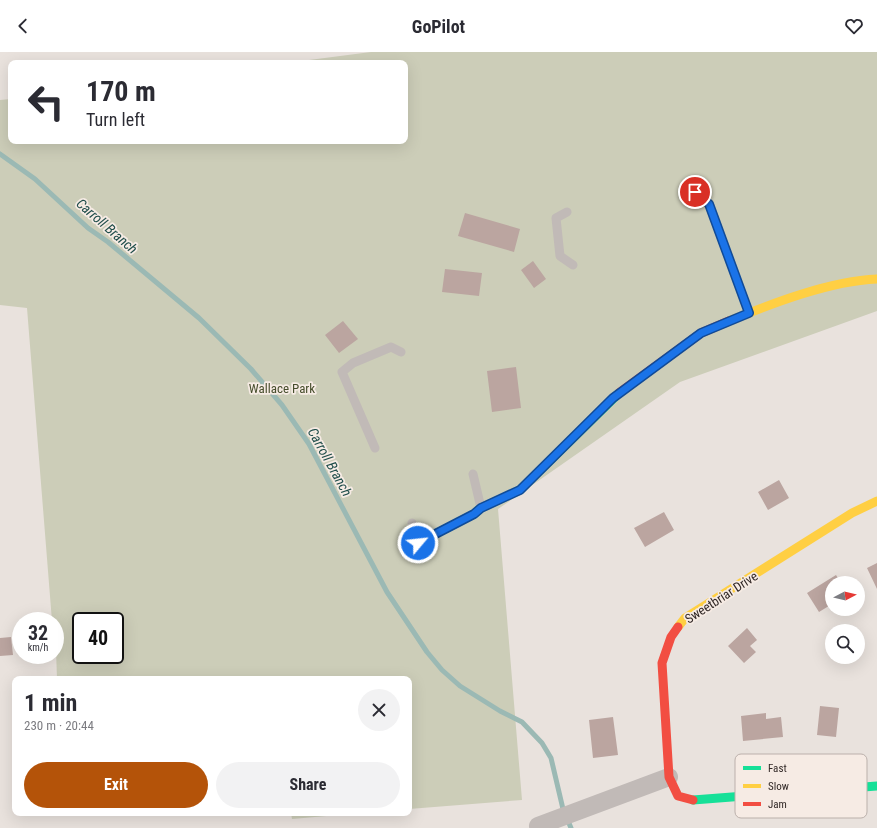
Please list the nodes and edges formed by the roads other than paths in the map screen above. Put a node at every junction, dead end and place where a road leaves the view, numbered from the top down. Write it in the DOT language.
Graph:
graph roads {
  1 [pos="695,192"];
  2 [pos="567,212"];
  3 [pos="573,265"];
  4 [pos="877,279"];
  5 [pos="749,313"];
  6 [pos="401,352"];
  7 [pos="375,448"];
  8 [pos="472,474"];
  9 [pos="877,501"];
  10 [pos="481,508"];
  11 [pos="412,523"];
  12 [pos="418,543"];
  13 [pos="669,777"];
  14 [pos="877,786"];
  15 [pos="867,787"];
  16 [pos="735,798"];
  17 [pos="538,826"];
  1 -- 5 [label="lane"];
  2 -- 3 [label="lane"];
  4 -- 5 [label="street"];
  5 -- 10 [label="street"];
  6 -- 7 [label="lane"];
  8 -- 10 [label="lane"];
  9 -- 13 [label="street, Sweetbriar Drive"];
  10 -- 12 [label="street"];
  11 -- 12 [label="lane"];
  13 -- 16 [label="street"];
  13 -- 17 [label="street"];
  14 -- 15 [label="street"];
}
